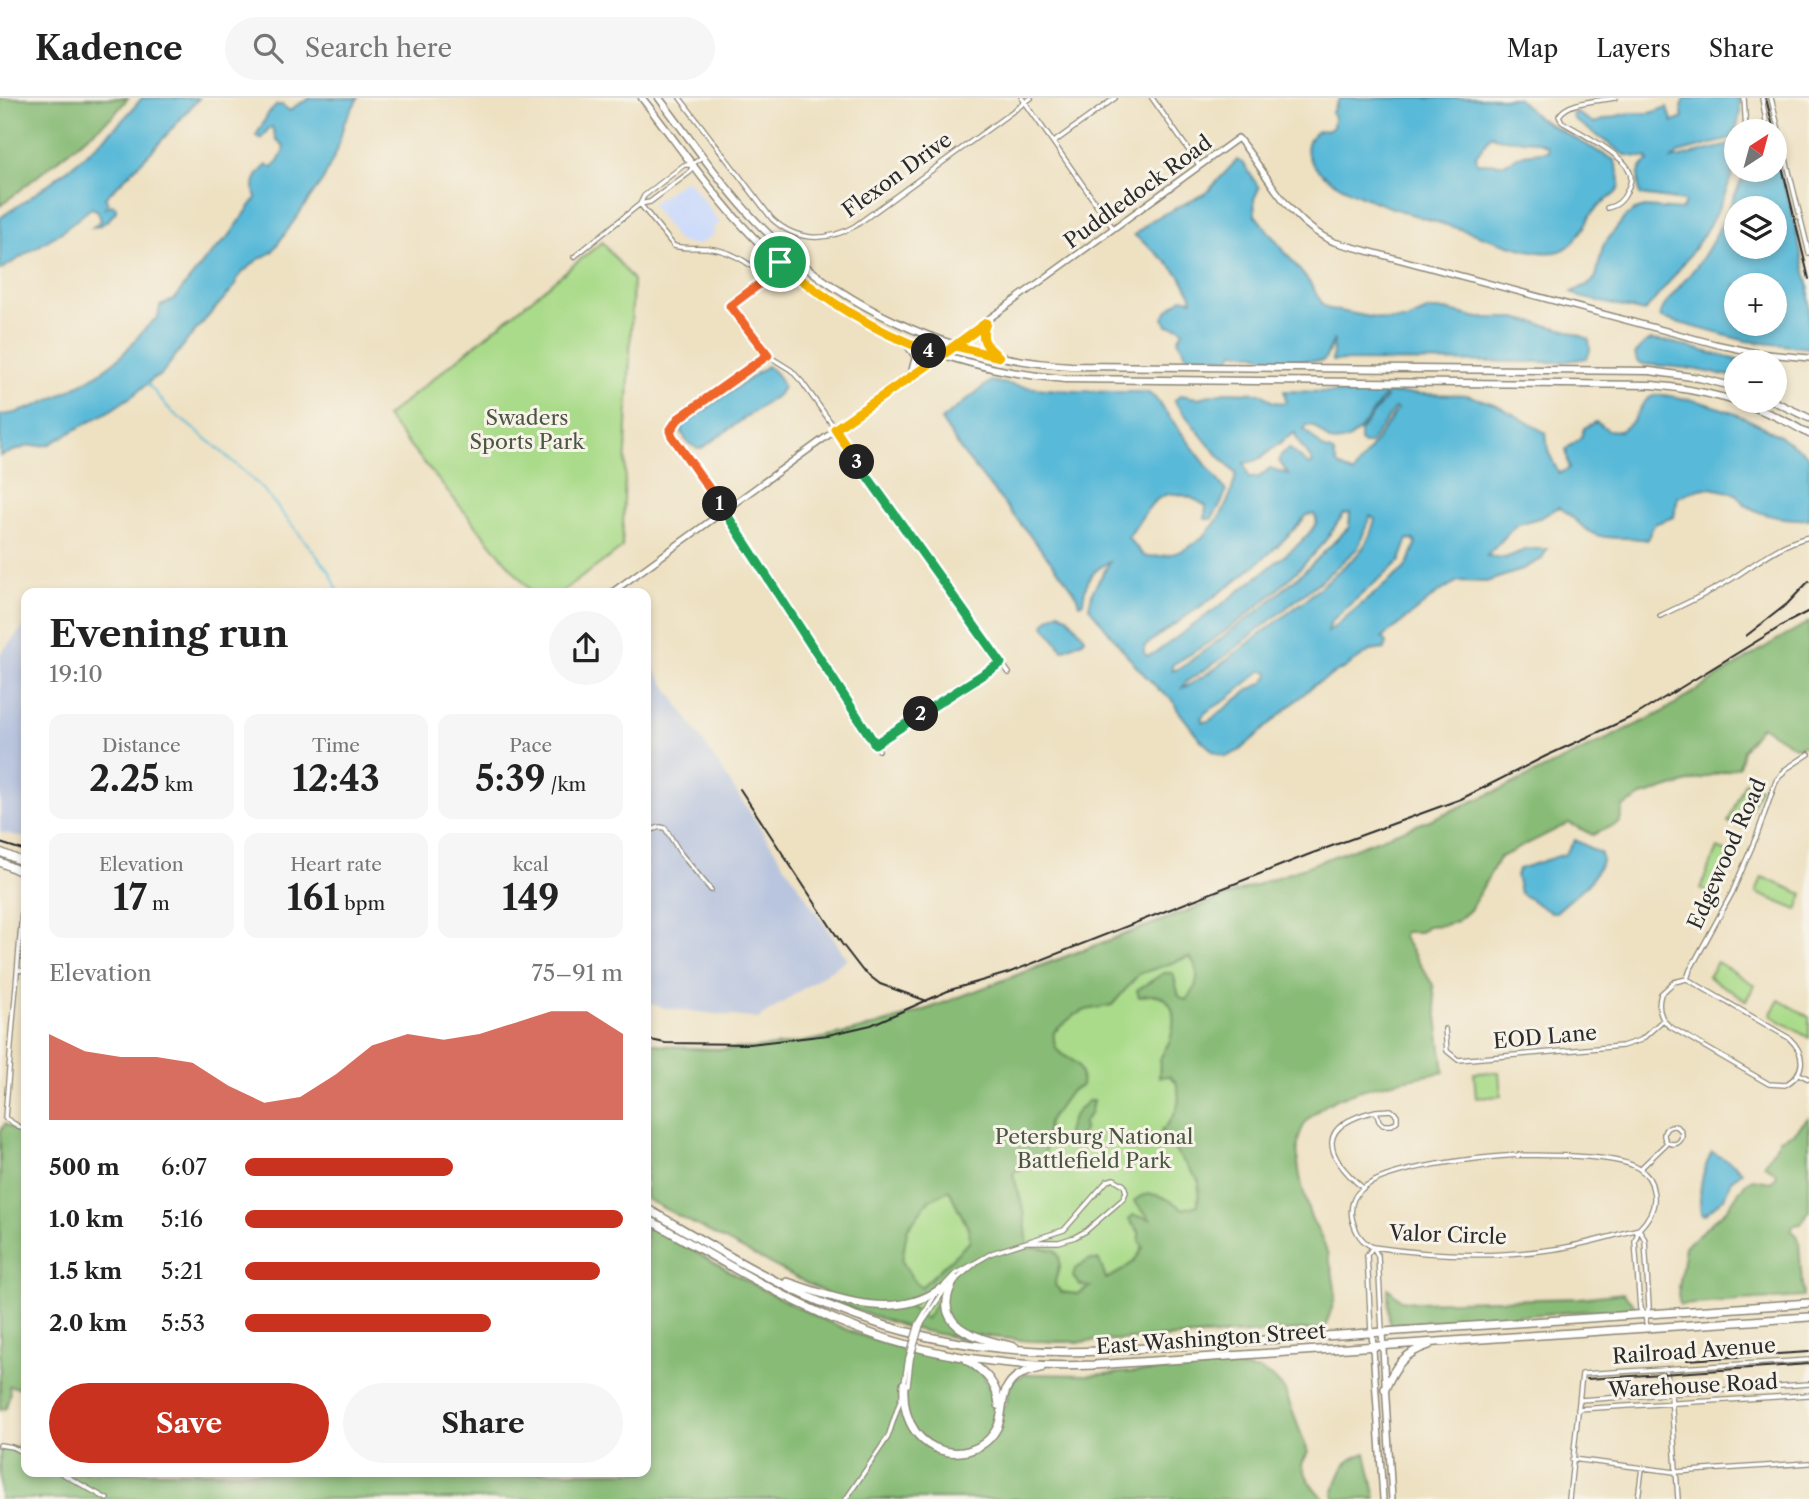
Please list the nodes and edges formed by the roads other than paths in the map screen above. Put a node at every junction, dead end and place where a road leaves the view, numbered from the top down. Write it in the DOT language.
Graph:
graph roads {
  1 [pos="642,98"];
  2 [pos="659,98"];
  3 [pos="680,98"];
  4 [pos="1031,98"];
  5 [pos="1115,98"];
  6 [pos="1152,98"];
  7 [pos="1615,98"];
  8 [pos="1744,98"];
  9 [pos="1762,98"];
  10 [pos="1771,98"];
  11 [pos="1024,100"];
  12 [pos="1745,119"];
  13 [pos="1766,119"];
  14 [pos="1054,142"];
  15 [pos="704,156"];
  16 [pos="693,164"];
  17 [pos="1200,167"];
  18 [pos="640,204"];
  19 [pos="1606,208"];
  20 [pos="1114,229"];
  21 [pos="1809,253"];
  22 [pos="574,257"];
  23 [pos="780,262"];
  24 [pos="766,278"];
  25 [pos="986,323"];
  26 [pos="903,340"];
  27 [pos="955,346"];
  28 [pos="768,355"];
  29 [pos="942,355"];
  30 [pos="999,357"];
  31 [pos="1809,358"];
  32 [pos="911,376"];
  33 [pos="1724,384"];
  34 [pos="1787,408"];
  35 [pos="1809,418"];
  36 [pos="835,429"];
  37 [pos="1809,434"];
  38 [pos="725,511"];
  39 [pos="1809,537"];
  40 [pos="618,588"];
  41 [pos="1660,616"];
  42 [pos="1001,663"];
  43 [pos="1009,673"];
  44 [pos="875,744"];
  45 [pos="878,750"];
  46 [pos="1809,754"];
  47 [pos="651,830"];
  48 [pos="0,852"];
  49 [pos="21,861"];
  50 [pos="0,862"];
  51 [pos="21,872"];
  52 [pos="711,890"];
  53 [pos="21,927"];
  54 [pos="18,970"];
  55 [pos="21,970"];
  56 [pos="1687,979"];
  57 [pos="1662,1021"];
  58 [pos="1445,1029"];
  59 [pos="1799,1073"];
  60 [pos="1809,1079"];
  61 [pos="1376,1111"];
  62 [pos="21,1128"];
  63 [pos="1667,1143"];
  64 [pos="1640,1169"];
  65 [pos="1363,1188"];
  66 [pos="651,1211"];
  67 [pos="651,1221"];
  68 [pos="1070,1225"];
  69 [pos="1639,1229"];
  70 [pos="1079,1236"];
  71 [pos="1029,1242"];
  72 [pos="1373,1247"];
  73 [pos="981,1259"];
  74 [pos="766,1275"];
  75 [pos="955,1279"];
  76 [pos="940,1289"];
  77 [pos="1809,1303"];
  78 [pos="1645,1314"];
  79 [pos="1809,1317"];
  80 [pos="920,1324"];
  81 [pos="1647,1328"];
  82 [pos="1382,1332"];
  83 [pos="1372,1333"];
  84 [pos="1439,1342"];
  85 [pos="1378,1345"];
  86 [pos="1040,1352"];
  87 [pos="964,1357"];
  88 [pos="1809,1360"];
  89 [pos="1052,1366"];
  90 [pos="1666,1369"];
  91 [pos="906,1384"];
  92 [pos="1809,1384"];
  93 [pos="1385,1389"];
  94 [pos="1671,1395"];
  95 [pos="1809,1395"];
  96 [pos="1580,1400"];
  97 [pos="1671,1405"];
  98 [pos="1386,1408"];
  99 [pos="1377,1409"];
  100 [pos="1578,1409"];
  101 [pos="0,1444"];
  102 [pos="21,1452"];
  103 [pos="1572,1460"];
  104 [pos="1809,1463"];
  105 [pos="1642,1468"];
  106 [pos="1675,1472"];
  107 [pos="68,1477"];
  108 [pos="107,1499"];
  109 [pos="846,1499"];
  110 [pos="1383,1499"];
  111 [pos="1392,1499"];
  112 [pos="1569,1499"];
  113 [pos="1638,1499"];
  114 [pos="1678,1499"];
  1 -- 16 [label="main road"];
  2 -- 15 [label="main road"];
  3 -- 11 [label="street, Flexon Drive"];
  4 -- 11 [label="street, Flexon Drive"];
  5 -- 14 [label="street"];
  6 -- 17 [label="street"];
  7 -- 19 [label="street"];
  8 -- 12 [label="street"];
  9 -- 13 [label="street"];
  10 -- 21 [label="street"];
  11 -- 14 [label="street"];
  14 -- 20 [label="street"];
  15 -- 16 [label="street"];
  15 -- 27 [label="main road"];
  16 -- 18 [label="street"];
  16 -- 18 [label="street"];
  16 -- 23 [label="main road"];
  17 -- 20 [label="street, Puddledock Road"];
  17 -- 31 [label="street, Puddledock Road"];
  18 -- 22 [label="street"];
  18 -- 24 [label="street"];
  20 -- 25 [label="street, Puddledock Road"];
  23 -- 24 [label="street"];
  23 -- 26 [label="main road"];
  24 -- 28 [label="street"];
  25 -- 27 [label="street, Puddledock Road"];
  25 -- 30 [label="main road"];
  26 -- 29 [label="main road"];
  26 -- 32 [label="main road"];
  27 -- 29 [label="street, Puddledock Road"];
  27 -- 30 [label="main road"];
  28 -- 36 [label="street"];
  28 -- 38 [label="street"];
  29 -- 32 [label="street, Puddledock Road"];
  29 -- 37 [label="main road"];
  30 -- 33 [label="main road"];
  32 -- 36 [label="street, Puddledock Road"];
  34 -- 35 [label="main road"];
  36 -- 38 [label="street, Puddledock Road"];
  36 -- 42 [label="street"];
  38 -- 40 [label="street, Puddledock Road"];
  38 -- 44 [label="street"];
  39 -- 41 [label="street"];
  42 -- 43 [label="street"];
  42 -- 44 [label="street"];
  44 -- 45 [label="street"];
  46 -- 56 [label="street, Edgewood Road"];
  47 -- 52 [label="street"];
  48 -- 49 [label="highway"];
  50 -- 51 [label="highway"];
  53 -- 54 [label="street"];
  54 -- 55 [label="street"];
  54 -- 62 [label="street"];
  56 -- 57 [label="street"];
  56 -- 59 [label="street"];
  57 -- 58 [label="street, EOD Lane"];
  57 -- 59 [label="street"];
  59 -- 60 [label="street"];
  61 -- 61 [label="street"];
  61 -- 65 [label="street"];
  63 -- 63 [label="street"];
  63 -- 64 [label="street"];
  64 -- 65 [label="street"];
  64 -- 69 [label="street"];
  65 -- 72 [label="street, Valor Circle"];
  66 -- 74 [label="highway, East Washington Street"];
  67 -- 87 [label="highway, East Washington Street"];
  68 -- 70 [label="street"];
  68 -- 70 [label="street"];
  68 -- 71 [label="street"];
  69 -- 72 [label="street, Valor Circle"];
  69 -- 78 [label="street"];
  69 -- 78 [label="street"];
  70 -- 71 [label="street"];
  71 -- 73 [label="street"];
  72 -- 82 [label="street"];
  72 -- 83 [label="street"];
  73 -- 75 [label="street"];
  73 -- 76 [label="street"];
  74 -- 76 [label="highway"];
  74 -- 86 [label="highway, East Washington Street"];
  75 -- 80 [label="street"];
  75 -- 86 [label="highway"];
  76 -- 80 [label="street"];
  77 -- 78 [label="highway, East Washington Street"];
  78 -- 81 [label="street"];
  78 -- 82 [label="highway, East Washington Street"];
  79 -- 81 [label="highway, East Washington Street"];
  80 -- 91 [label="street, bridge"];
  81 -- 84 [label="highway, East Washington Street"];
  82 -- 83 [label="highway, East Washington Street"];
  82 -- 85 [label="street"];
  83 -- 85 [label="street"];
  83 -- 86 [label="highway, East Washington Street"];
  84 -- 85 [label="highway, East Washington Street"];
  84 -- 93 [label="highway"];
  85 -- 89 [label="highway, East Washington Street"];
  85 -- 93 [label="street"];
  85 -- 99 [label="street"];
  87 -- 89 [label="highway, East Washington Street"];
  87 -- 91 [label="highway"];
  88 -- 90 [label="street, Railroad Avenue"];
  89 -- 91 [label="highway"];
  90 -- 94 [label="street"];
  90 -- 96 [label="street, Railroad Avenue"];
  91 -- 109 [label="street"];
  92 -- 94 [label="street, Warehouse Road"];
  93 -- 98 [label="street"];
  94 -- 96 [label="street, Warehouse Road"];
  94 -- 97 [label="street"];
  95 -- 97 [label="street, Warehouse Road"];
  96 -- 100 [label="street"];
  97 -- 100 [label="street, Warehouse Road"];
  97 -- 106 [label="street"];
  98 -- 99 [label="street"];
  98 -- 111 [label="street"];
  99 -- 110 [label="street"];
  100 -- 103 [label="street"];
  101 -- 102 [label="street"];
  103 -- 105 [label="street"];
  103 -- 112 [label="street"];
  104 -- 106 [label="street"];
  105 -- 106 [label="street"];
  105 -- 113 [label="street"];
  106 -- 114 [label="street"];
  107 -- 108 [label="street"];
}
